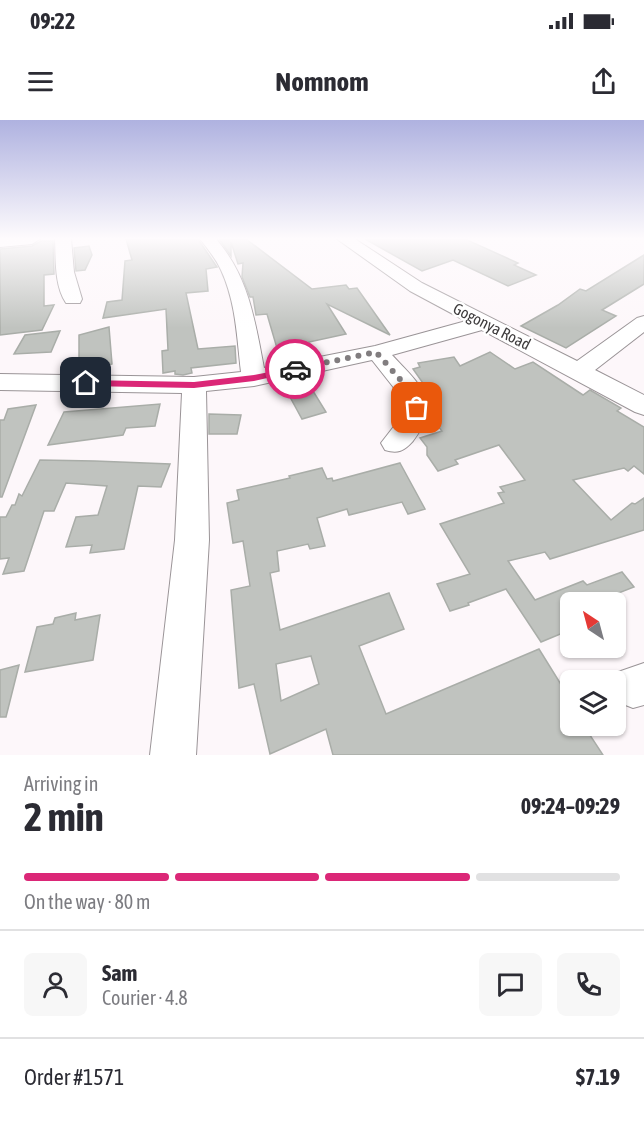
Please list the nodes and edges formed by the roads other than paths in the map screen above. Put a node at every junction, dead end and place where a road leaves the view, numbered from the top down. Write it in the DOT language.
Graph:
graph roads {
  1 [pos="66,269"];
  2 [pos="230,269"];
  3 [pos="389,269"];
  4 [pos="73,299"];
  5 [pos="487,322"];
  6 [pos="644,322"];
  7 [pos="376,352"];
  8 [pos="579,371"];
  9 [pos="254,378"];
  10 [pos="0,382"];
  11 [pos="194,385"];
  12 [pos="644,406"];
  13 [pos="395,443"];
  14 [pos="173,755"];
  1 -- 4 [label="street"];
  2 -- 9 [label="street"];
  3 -- 5 [label="street, Gogonya Road"];
  5 -- 7 [label="street"];
  5 -- 8 [label="street, Gogonya Road"];
  6 -- 8 [label="street"];
  7 -- 9 [label="street"];
  7 -- 13 [label="street"];
  8 -- 12 [label="street, Gogonya Road"];
  9 -- 11 [label="street"];
  10 -- 11 [label="street"];
  11 -- 14 [label="street"];
}
